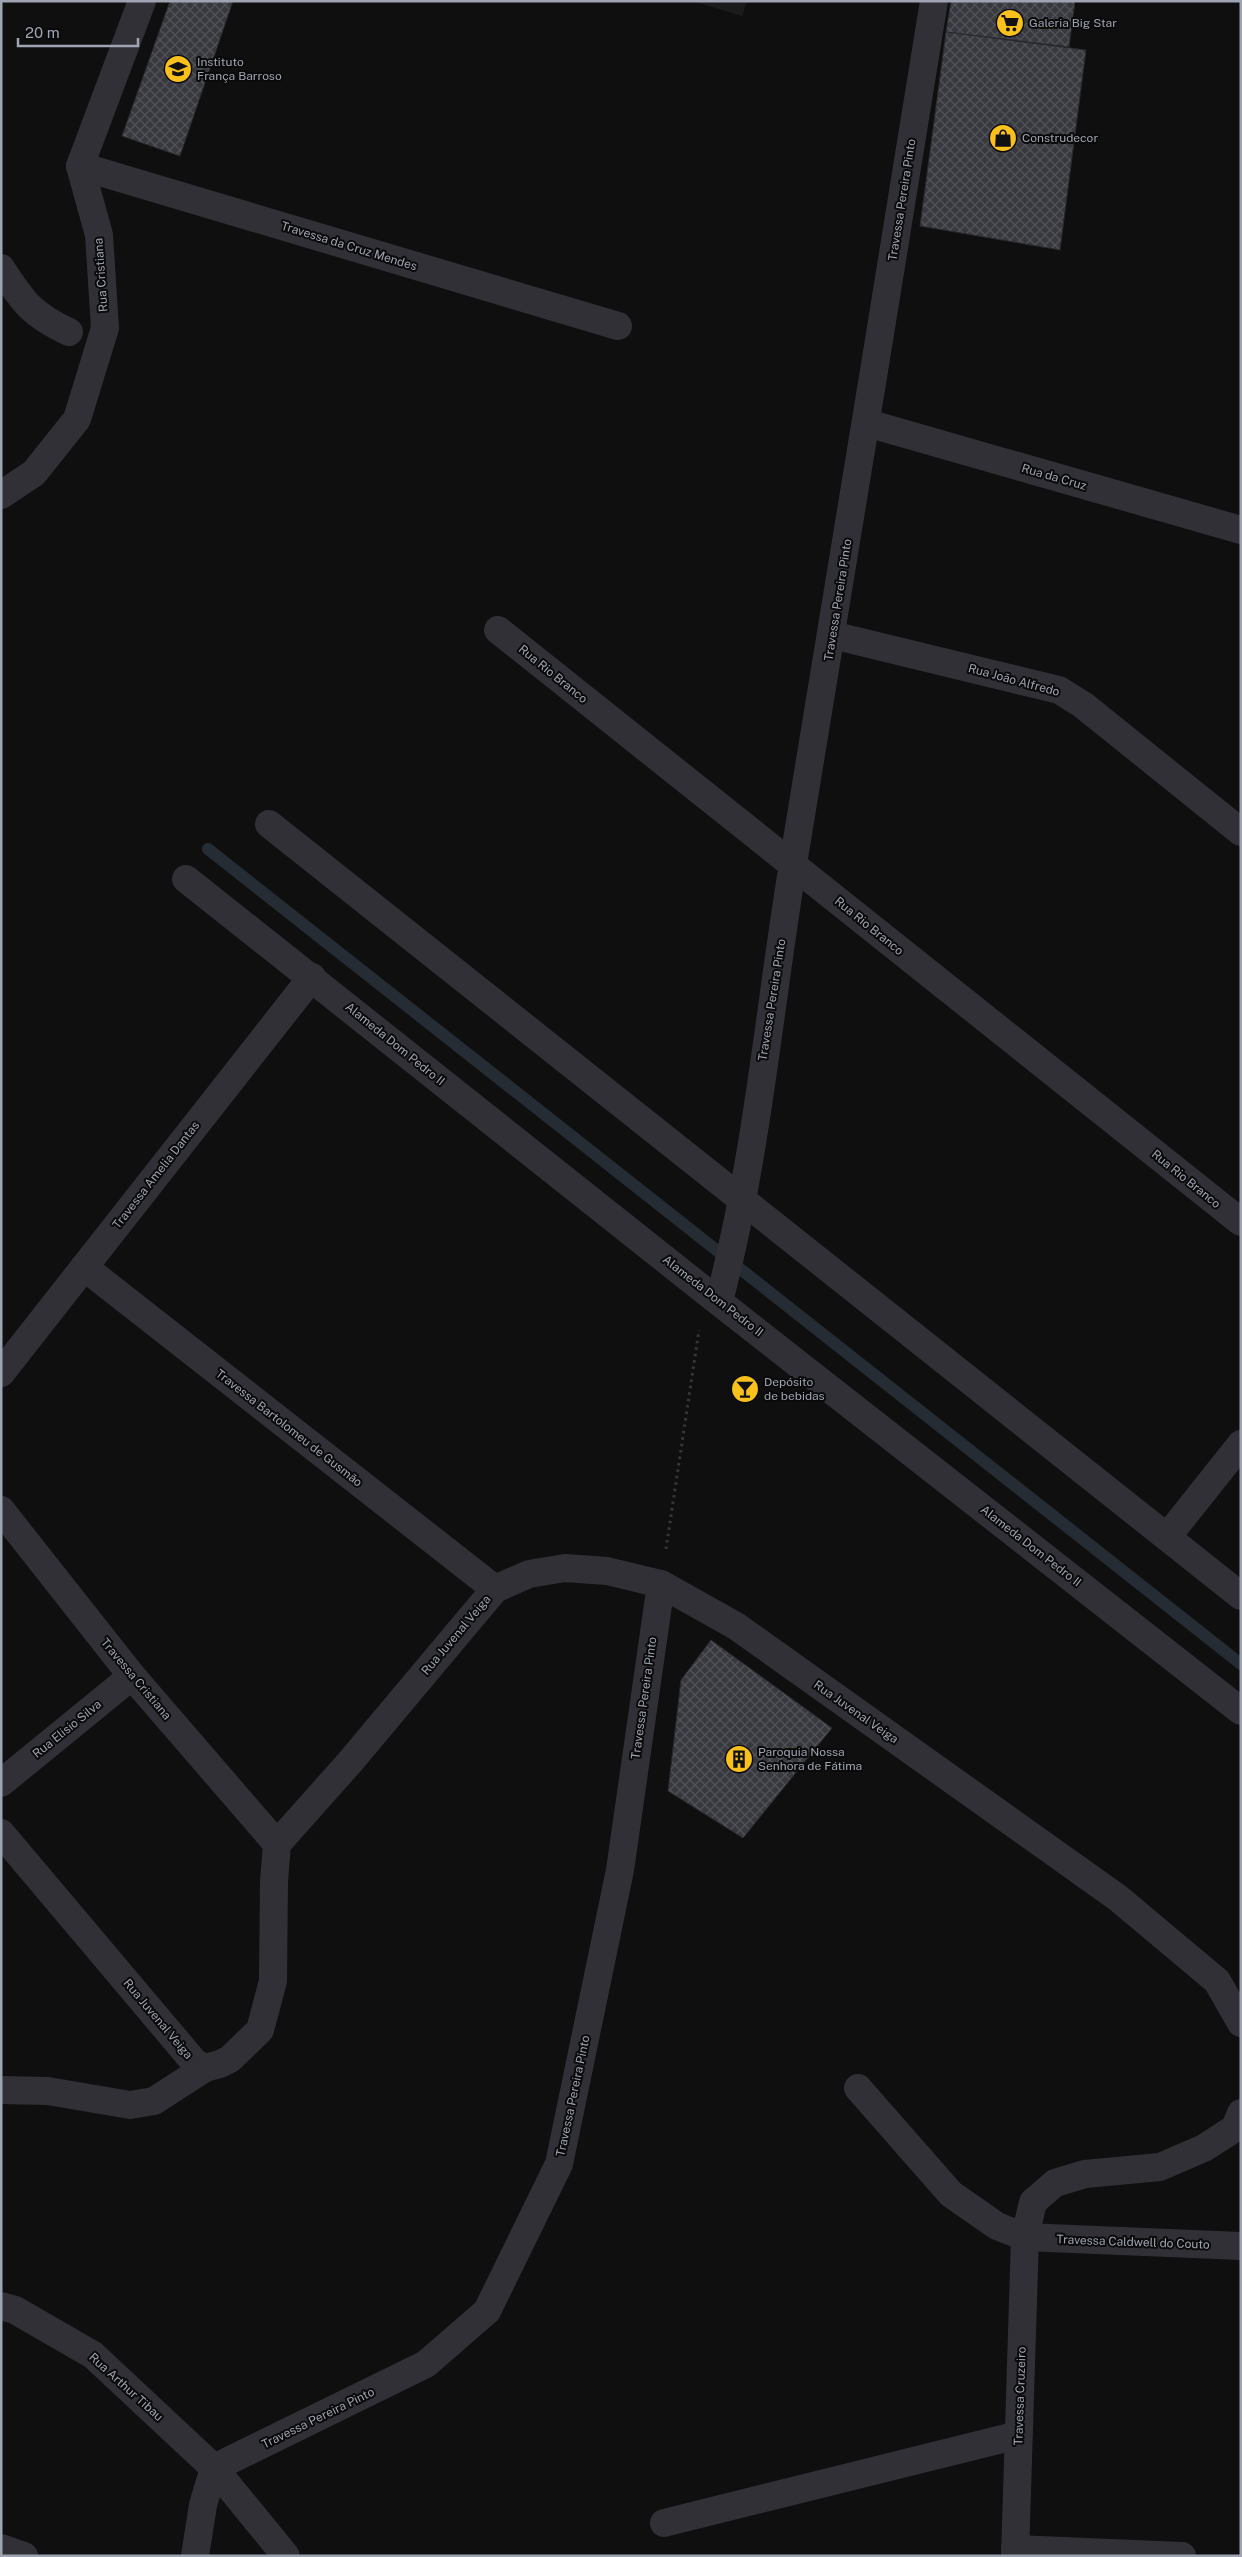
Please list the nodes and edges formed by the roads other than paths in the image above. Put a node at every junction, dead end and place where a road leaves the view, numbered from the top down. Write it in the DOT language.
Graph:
graph roads {
  1 [pos="142,1"];
  2 [pos="934,1"];
  3 [pos="80,166"];
  4 [pos="1,268"];
  5 [pos="618,326"];
  6 [pos="69,332"];
  7 [pos="867,423"];
  8 [pos="1,495"];
  9 [pos="1241,530"];
  10 [pos="498,630"];
  11 [pos="832,635"];
  12 [pos="269,824"];
  13 [pos="1241,832"];
  14 [pos="793,865"];
  15 [pos="186,879"];
  16 [pos="312,977"];
  17 [pos="742,1199"];
  18 [pos="1241,1222"];
  19 [pos="84,1267"];
  20 [pos="716,1291"];
  21 [pos="1,1373"];
  22 [pos="1241,1444"];
  23 [pos="1,1510"];
  24 [pos="1167,1538"];
  25 [pos="661,1584"];
  26 [pos="495,1589"];
  27 [pos="1241,1596"];
  28 [pos="132,1676"];
  29 [pos="1241,1711"];
  30 [pos="1,1783"];
  31 [pos="1,1833"];
  32 [pos="277,1844"];
  33 [pos="1241,2023"];
  34 [pos="205,2068"];
  35 [pos="858,2088"];
  36 [pos="1,2090"];
  37 [pos="1241,2113"];
  38 [pos="1025,2237"];
  39 [pos="1241,2246"];
  40 [pos="1,2306"];
  41 [pos="1018,2435"];
  42 [pos="214,2468"];
  43 [pos="664,2523"];
  44 [pos="1,2548"];
  45 [pos="1015,2553"];
  46 [pos="24,2556"];
  47 [pos="194,2556"];
  48 [pos="286,2556"];
  49 [pos="1182,2556"];
  1 -- 3 [label="street"];
  2 -- 7 [label="street, Travessa Pereira Pinto"];
  3 -- 5 [label="street, Travessa da Cruz Mendes"];
  3 -- 8 [label="street, Rua Cristiana"];
  4 -- 6 [label="street"];
  7 -- 9 [label="street, Rua da Cruz"];
  7 -- 11 [label="street, Travessa Pereira Pinto"];
  10 -- 14 [label="street, Rua Rio Branco"];
  11 -- 13 [label="street, Rua João Alfredo"];
  11 -- 14 [label="street, Travessa Pereira Pinto"];
  12 -- 17 [label="street"];
  14 -- 17 [label="street, Travessa Pereira Pinto"];
  14 -- 18 [label="street, Rua Rio Branco"];
  15 -- 16 [label="street, Alameda Dom Pedro II"];
  16 -- 19 [label="street, Travessa Amelia Dantas"];
  16 -- 20 [label="street, Alameda Dom Pedro II"];
  17 -- 20 [label="street"];
  17 -- 24 [label="street"];
  19 -- 21 [label="street, Travessa Amelia Dantas"];
  19 -- 26 [label="street, Travessa Bartolomeu de Gusmão"];
  20 -- 29 [label="street, Alameda Dom Pedro II"];
  22 -- 24 [label="street"];
  23 -- 28 [label="street, Travessa Cristiana"];
  24 -- 27 [label="street"];
  25 -- 26 [label="street, Rua Juvenal Veiga"];
  25 -- 33 [label="street, Rua Juvenal Veiga"];
  25 -- 42 [label="street, Travessa Pereira Pinto"];
  26 -- 32 [label="street, Rua Juvenal Veiga"];
  28 -- 30 [label="street, Rua Elisio Silva"];
  28 -- 32 [label="street, Travessa Cristiana"];
  31 -- 34 [label="street, Rua Juvenal Veiga"];
  32 -- 34 [label="street, Rua Juvenal Veiga"];
  34 -- 36 [label="street"];
  35 -- 38 [label="street, Travessa Caldwell do Couto"];
  37 -- 38 [label="street"];
  38 -- 39 [label="street, Travessa Caldwell do Couto"];
  38 -- 41 [label="street, Travessa Cruzeiro"];
  40 -- 42 [label="street, Rua Arthur Tibau"];
  41 -- 43 [label="street"];
  41 -- 45 [label="street, Travessa Cruzeiro"];
  42 -- 47 [label="street"];
  42 -- 48 [label="street, Rua Arthur Tibau"];
  44 -- 46 [label="street"];
  45 -- 49 [label="street"];
}
